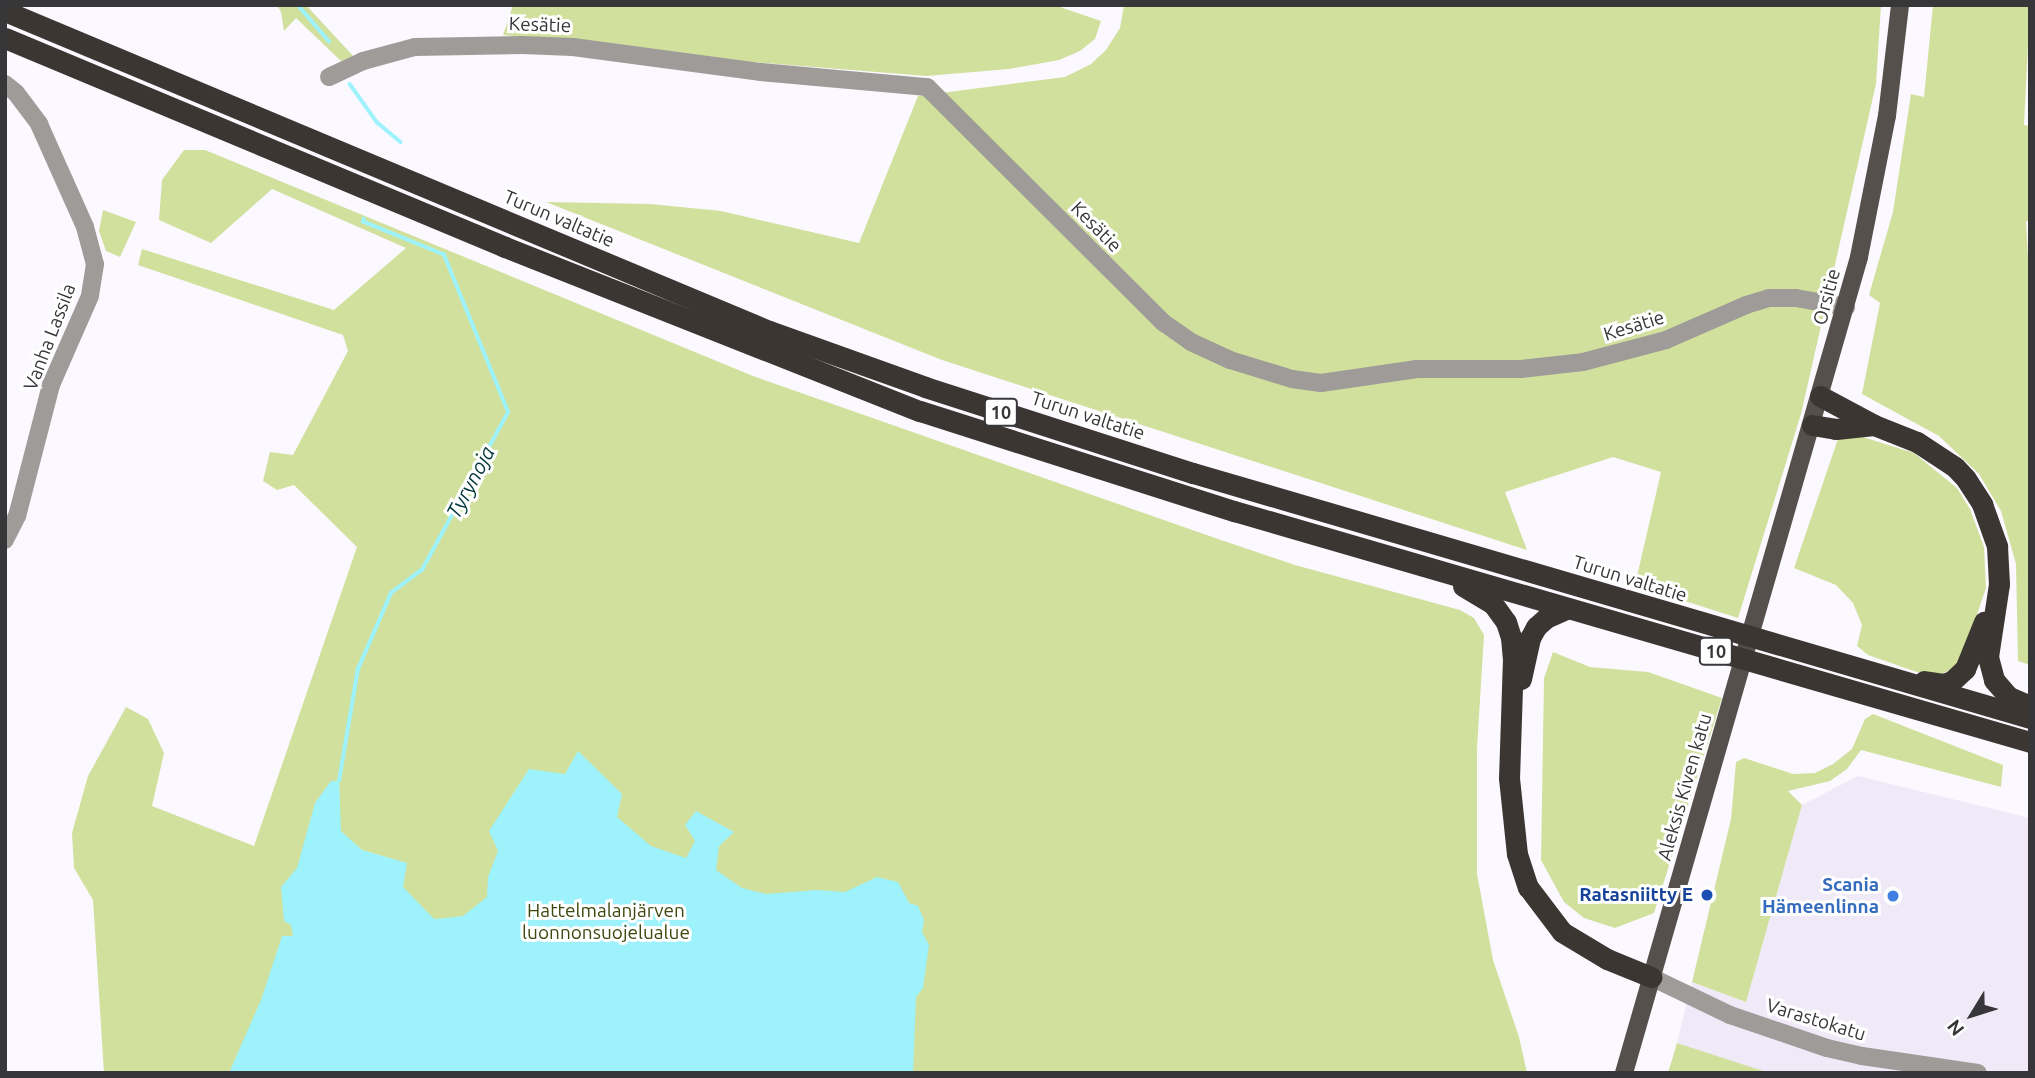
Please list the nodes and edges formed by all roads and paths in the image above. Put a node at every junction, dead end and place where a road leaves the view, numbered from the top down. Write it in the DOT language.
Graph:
graph roads {
  1 [pos="1900,5"];
  2 [pos="5,11"];
  3 [pos="5,38"];
  4 [pos="329,77"];
  5 [pos="5,84"];
  6 [pos="1846,307"];
  7 [pos="1820,396"];
  8 [pos="1812,425"];
  9 [pos="1874,425"];
  10 [pos="5,540"];
  11 [pos="1410,562"];
  12 [pos="1998,584"];
  13 [pos="1763,594"];
  14 [pos="1568,608"];
  15 [pos="1802,654"];
  16 [pos="2030,706"];
  17 [pos="2030,718"];
  18 [pos="1513,719"];
  19 [pos="2030,742"];
  20 [pos="1651,977"];
  21 [pos="1947,1071"];
  22 [pos="1624,1073"];
  23 [pos="1978,1073"];
  1 -- 6 [label="main road, Orsitie"];
  2 -- 15 [label="highway, Turun valtatie / 10"];
  3 -- 11 [label="highway, 10"];
  4 -- 6 [label="street, Kesätie"];
  5 -- 10 [label="street, Vanha Lassila"];
  6 -- 7 [label="main road, Orsitie"];
  7 -- 8 [label="main road, Orsitie"];
  7 -- 9 [label="highway"];
  8 -- 9 [label="highway"];
  8 -- 13 [label="main road, Orsitie"];
  9 -- 12 [label="highway"];
  11 -- 14 [label="highway, 10"];
  11 -- 18 [label="highway"];
  12 -- 15 [label="highway"];
  12 -- 16 [label="highway"];
  13 -- 20 [label="main road, Aleksis Kiven katu"];
  14 -- 18 [label="highway"];
  14 -- 19 [label="highway, 10"];
  15 -- 17 [label="highway, Turun valtatie / 10"];
  18 -- 20 [label="highway"];
  20 -- 21 [label="street, Varastokatu"];
  20 -- 22 [label="main road, Aleksis Kiven katu"];
  21 -- 23 [label="street, Varastokatu"];
}
